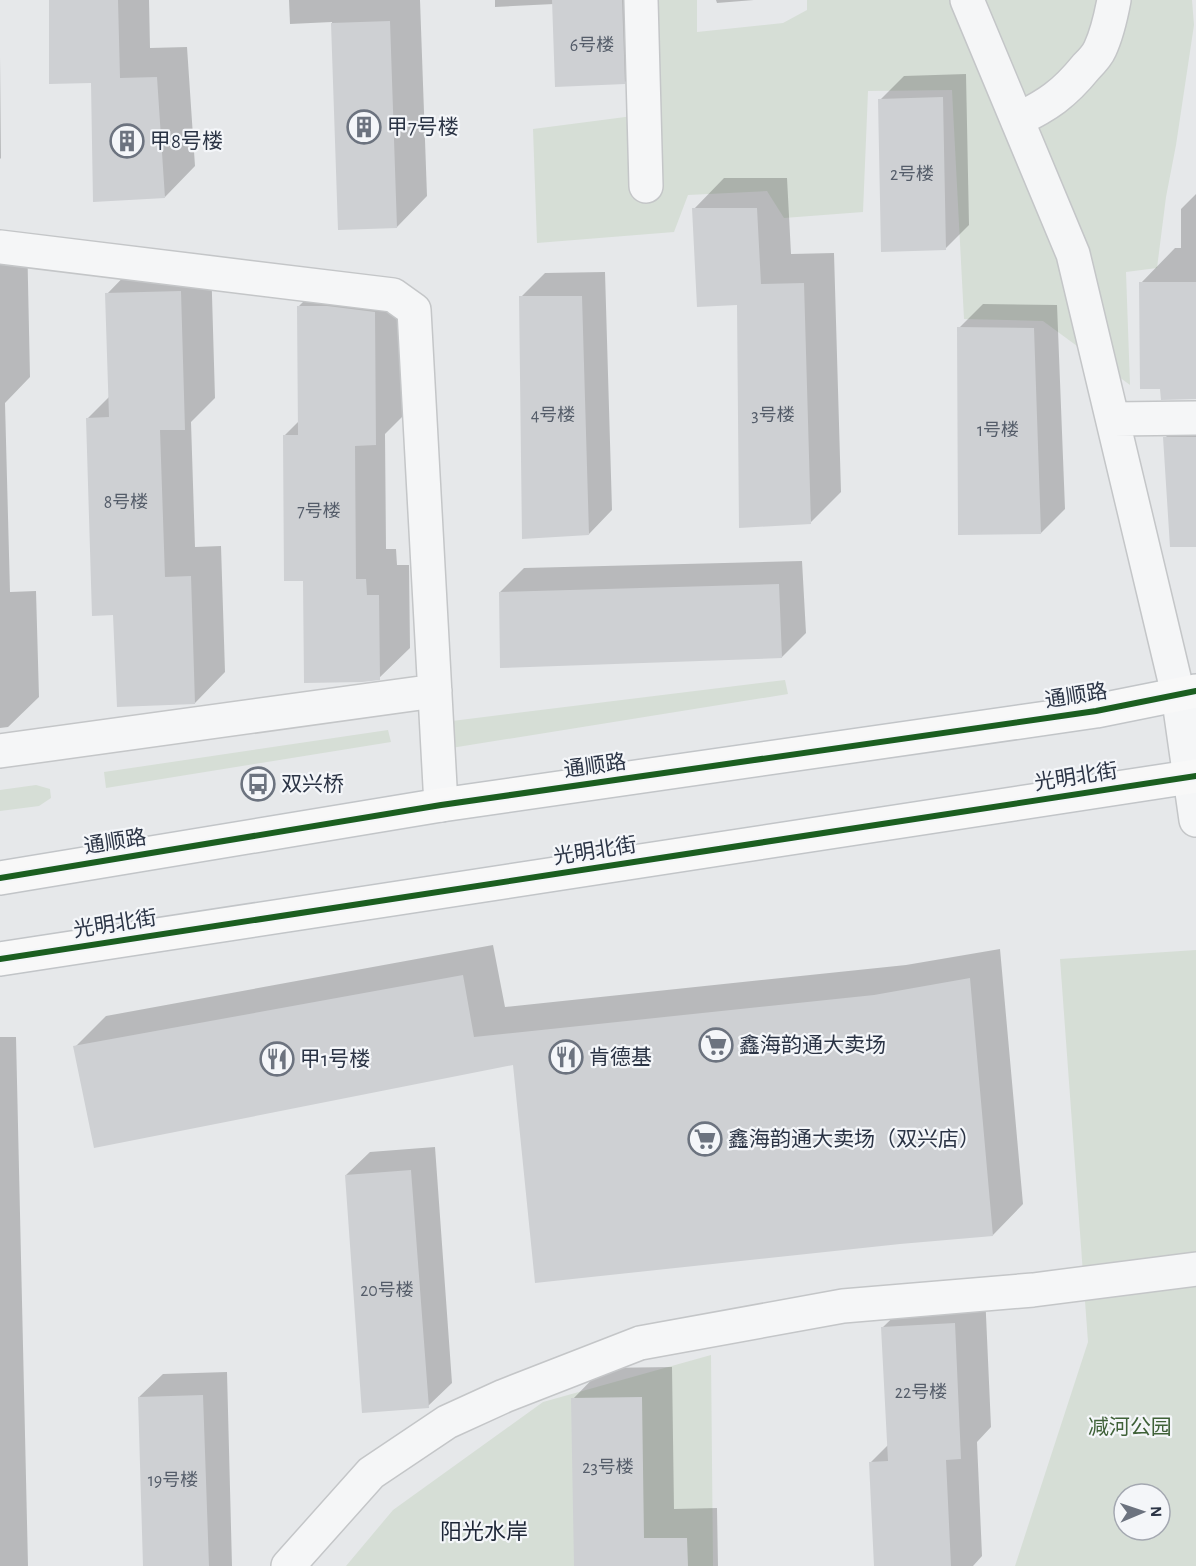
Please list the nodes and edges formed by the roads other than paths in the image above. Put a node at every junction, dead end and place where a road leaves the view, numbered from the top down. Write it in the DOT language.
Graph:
graph roads {
  1 [pos="641,0"];
  2 [pos="967,0"];
  3 [pos="1114,0"];
  4 [pos="1017,120"];
  5 [pos="646,186"];
  6 [pos="0,247"];
  7 [pos="1196,418"];
  8 [pos="1114,419"];
  9 [pos="435,692"];
  10 [pos="1187,693"];
  11 [pos="0,751"];
  12 [pos="1193,776"];
  13 [pos="441,805"];
  14 [pos="1196,820"];
  15 [pos="0,878"];
  16 [pos="0,959"];
  17 [pos="1196,1269"];
  18 [pos="288,1566"];
  1 -- 5 [label="street"];
  2 -- 4 [label="street"];
  3 -- 4 [label="street"];
  4 -- 8 [label="street"];
  6 -- 9 [label="street"];
  7 -- 8 [label="street"];
  8 -- 10 [label="street"];
  9 -- 11 [label="street"];
  9 -- 13 [label="street"];
  10 -- 12 [label="street"];
  10 -- 13 [label="main road, 通顺路"];
  12 -- 14 [label="street"];
  12 -- 16 [label="main road, 光明北街"];
  13 -- 15 [label="main road, 通顺路"];
  17 -- 18 [label="street"];
}
